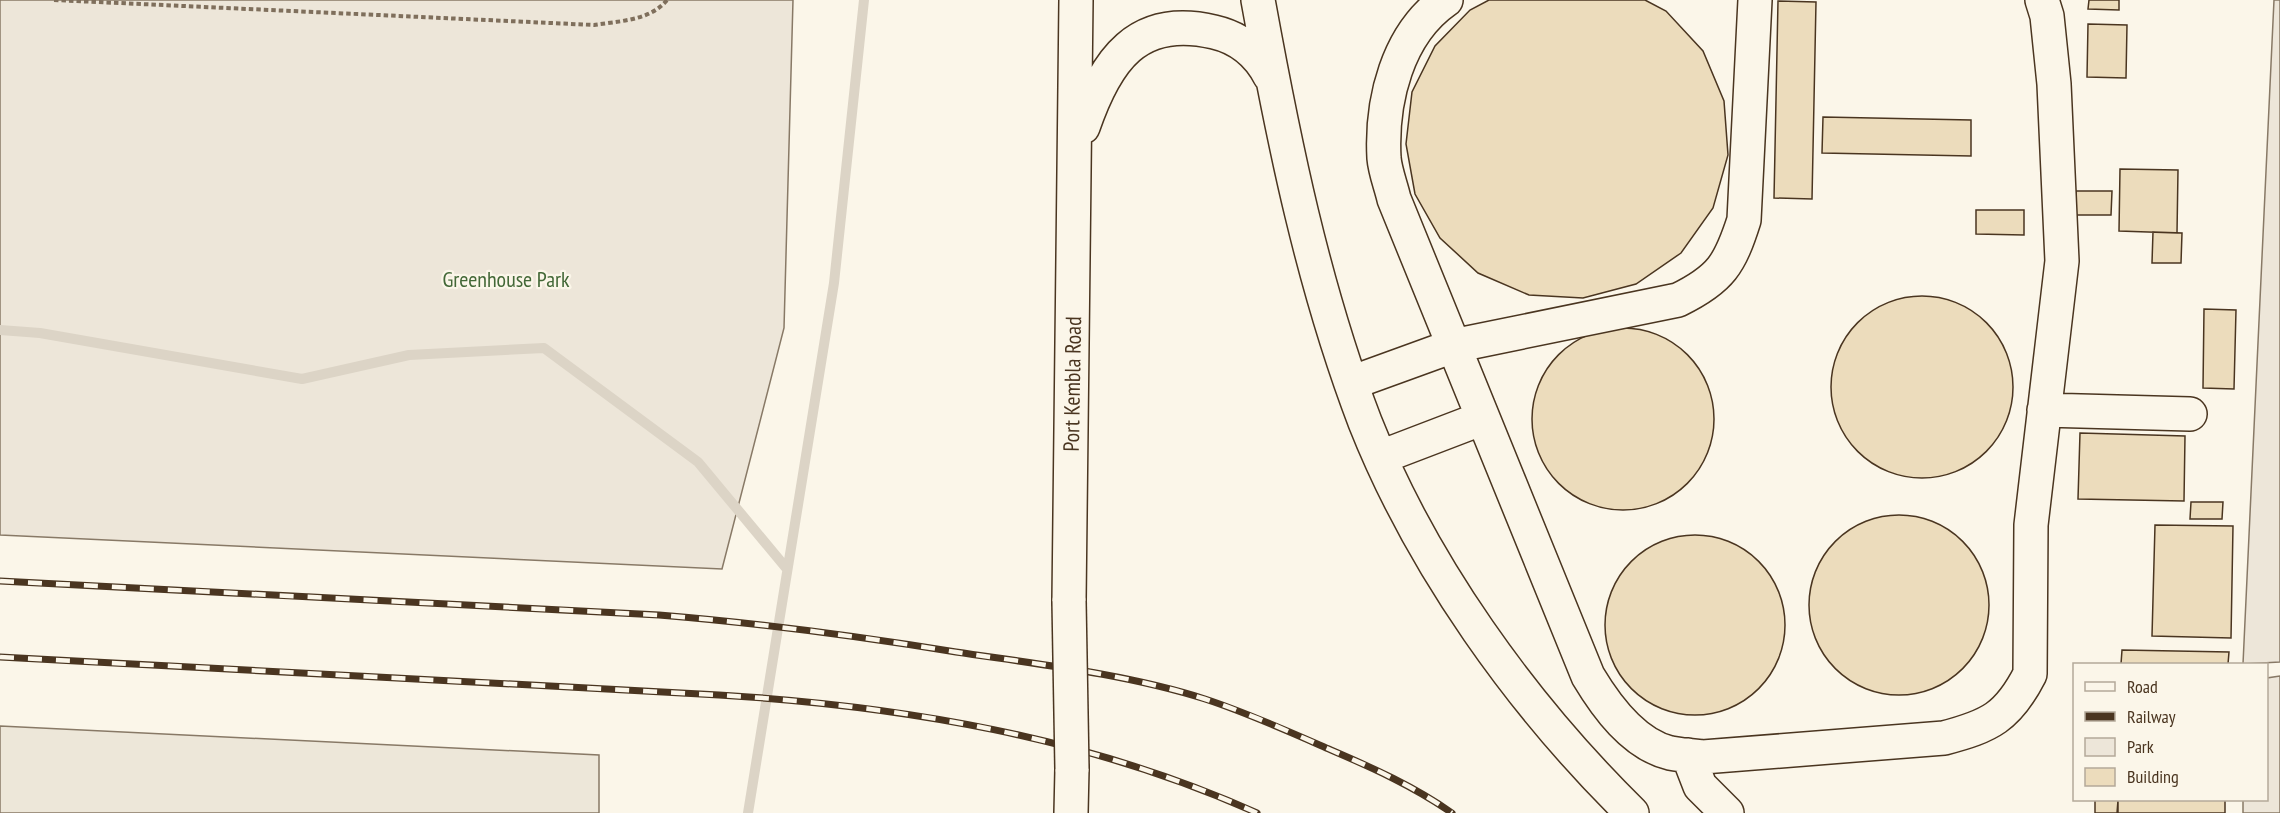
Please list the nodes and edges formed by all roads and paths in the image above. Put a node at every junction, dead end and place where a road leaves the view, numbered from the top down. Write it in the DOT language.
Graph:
graph roads {
  1 [pos="54,0"];
  2 [pos="667,0"];
  3 [pos="1076,0"];
  4 [pos="1245,0"];
  5 [pos="1258,0"];
  6 [pos="1446,0"];
  7 [pos="1755,0"];
  8 [pos="2042,0"];
  9 [pos="1273,84"];
  10 [pos="1075,151"];
  11 [pos="1454,346"];
  12 [pos="1351,383"];
  13 [pos="2044,410"];
  14 [pos="2190,414"];
  15 [pos="1483,418"];
  16 [pos="1381,457"];
  17 [pos="1688,755"];
  18 [pos="1071,813"];
  19 [pos="1632,813"];
  20 [pos="1727,813"];
  1 -- 2 [label="path"];
  3 -- 10 [label="street, Port Kembla Road"];
  4 -- 9 [label="street"];
  5 -- 9 [label="street"];
  6 -- 11 [label="street"];
  7 -- 11 [label="street"];
  8 -- 13 [label="street"];
  9 -- 10 [label="street"];
  9 -- 12 [label="street"];
  10 -- 18 [label="street, Port Kembla Road, bridge"];
  11 -- 12 [label="street"];
  11 -- 15 [label="street"];
  12 -- 16 [label="street"];
  13 -- 14 [label="street"];
  13 -- 17 [label="street"];
  15 -- 16 [label="street"];
  15 -- 17 [label="street"];
  16 -- 19 [label="street"];
  17 -- 20 [label="street"];
}
